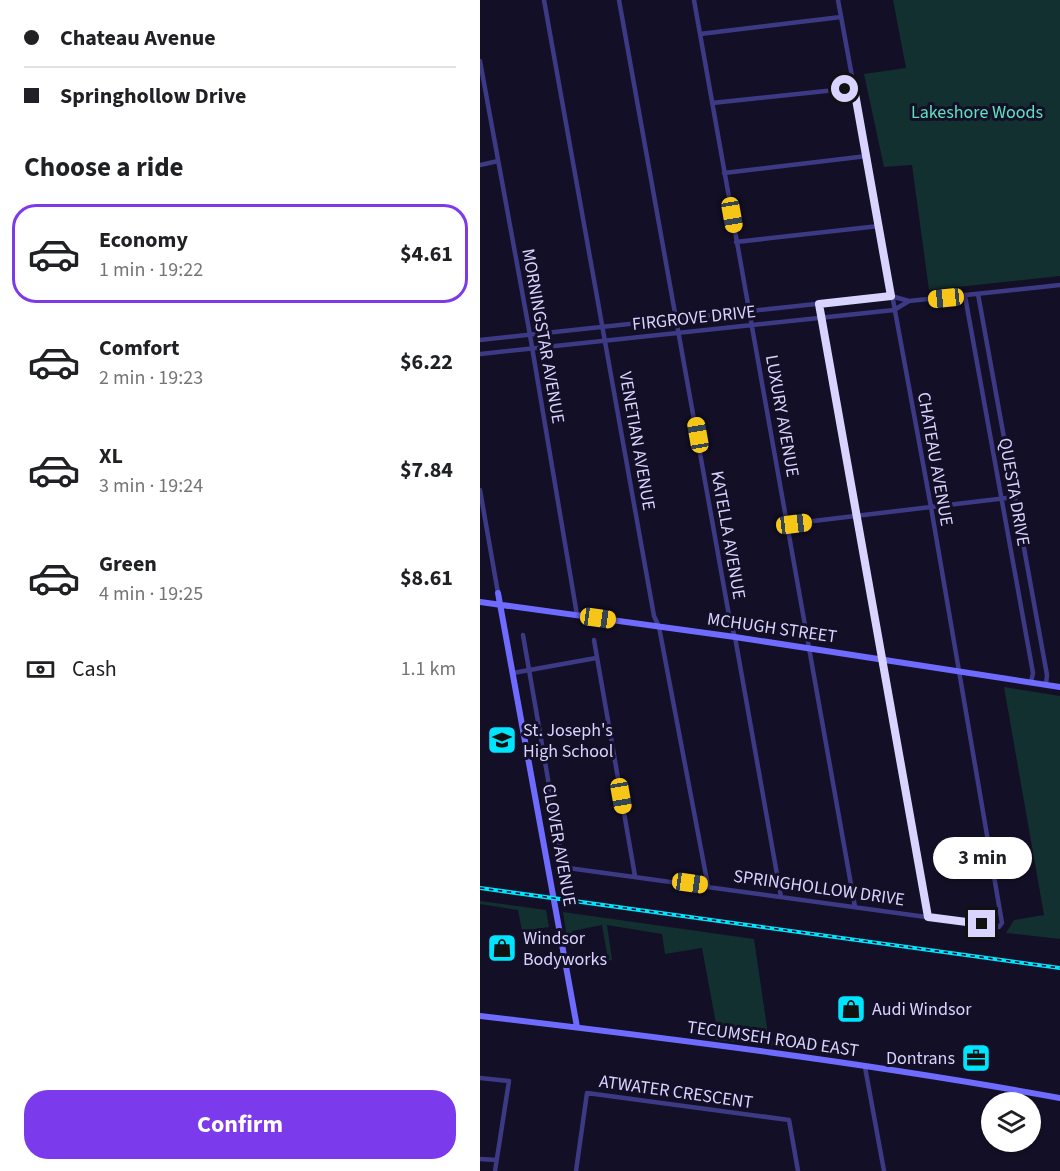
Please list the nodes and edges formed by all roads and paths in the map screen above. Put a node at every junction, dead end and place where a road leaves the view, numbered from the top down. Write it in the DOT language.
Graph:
graph roads {
  1 [pos="544,0"];
  2 [pos="619,0"];
  3 [pos="694,0"];
  4 [pos="838,0"];
  5 [pos="841,17"];
  6 [pos="700,34"];
  7 [pos="480,61"];
  8 [pos="854,88"];
  9 [pos="712,103"];
  10 [pos="867,156"];
  11 [pos="498,161"];
  12 [pos="480,165"];
  13 [pos="724,173"];
  14 [pos="879,226"];
  15 [pos="736,242"];
  16 [pos="1060,285"];
  17 [pos="978,294"];
  18 [pos="891,296"];
  19 [pos="965,296"];
  20 [pos="909,301"];
  21 [pos="819,304"];
  22 [pos="894,310"];
  23 [pos="749,312"];
  24 [pos="822,318"];
  25 [pos="677,319"];
  26 [pos="751,325"];
  27 [pos="604,326"];
  28 [pos="680,333"];
  29 [pos="530,335"];
  30 [pos="480,340"];
  31 [pos="606,341"];
  32 [pos="532,349"];
  33 [pos="480,354"];
  34 [pos="996,396"];
  35 [pos="983,398"];
  36 [pos="480,490"];
  37 [pos="1015,497"];
  38 [pos="1001,499"];
  39 [pos="931,507"];
  40 [pos="857,516"];
  41 [pos="788,524"];
  42 [pos="1031,588"];
  43 [pos="1018,591"];
  44 [pos="498,592"];
  45 [pos="480,602"];
  46 [pos="500,605"];
  47 [pos="578,615"];
  48 [pos="659,627"];
  49 [pos="523,635"];
  50 [pos="735,637"];
  51 [pos="594,640"];
  52 [pos="809,648"];
  53 [pos="596,658"];
  54 [pos="882,659"];
  55 [pos="529,670"];
  56 [pos="959,671"];
  57 [pos="513,673"];
  58 [pos="1031,682"];
  59 [pos="1046,684"];
  60 [pos="1060,687"];
  61 [pos="562,860"];
  62 [pos="635,876"];
  63 [pos="708,886"];
  64 [pos="781,897"];
  65 [pos="855,907"];
  66 [pos="928,917"];
  67 [pos="1002,922"];
  68 [pos="480,1016"];
  69 [pos="577,1027"];
  70 [pos="865,1067"];
  71 [pos="480,1078"];
  72 [pos="1060,1098"];
  73 [pos="480,1158"];
  74 [pos="496,1160"];
  75 [pos="495,1171"];
  76 [pos="576,1171"];
  77 [pos="798,1171"];
  78 [pos="884,1171"];
  1 -- 27 [label="street, VENETIAN AVENUE"];
  2 -- 25 [label="street, KATELLA AVENUE"];
  3 -- 6 [label="street, LUXURY AVENUE"];
  4 -- 5 [label="street, CHATEAU AVENUE"];
  5 -- 6 [label="street"];
  5 -- 8 [label="street, CHATEAU AVENUE"];
  6 -- 9 [label="street, LUXURY AVENUE"];
  7 -- 11 [label="street, MORNINGSTAR AVENUE"];
  8 -- 9 [label="street"];
  8 -- 10 [label="street, CHATEAU AVENUE"];
  9 -- 13 [label="street, LUXURY AVENUE"];
  10 -- 13 [label="street"];
  10 -- 14 [label="street, CHATEAU AVENUE"];
  11 -- 12 [label="street"];
  11 -- 29 [label="street, MORNINGSTAR AVENUE"];
  13 -- 15 [label="street, LUXURY AVENUE"];
  14 -- 15 [label="street"];
  14 -- 18 [label="street, CHATEAU AVENUE"];
  15 -- 23 [label="street, LUXURY AVENUE"];
  16 -- 17 [label="street, FIRGROVE DRIVE"];
  17 -- 19 [label="street, FIRGROVE DRIVE"];
  17 -- 34 [label="street, QUESTA DRIVE"];
  18 -- 20 [label="street, FIRGROVE DRIVE"];
  18 -- 21 [label="street, FIRGROVE DRIVE"];
  18 -- 22 [label="street, CHATEAU AVENUE"];
  19 -- 20 [label="street, FIRGROVE DRIVE"];
  19 -- 35 [label="street, QUESTA DRIVE"];
  20 -- 22 [label="street, FIRGROVE DRIVE"];
  21 -- 23 [label="street, FIRGROVE DRIVE"];
  21 -- 24 [label="street"];
  22 -- 24 [label="street, FIRGROVE DRIVE"];
  22 -- 39 [label="street, CHATEAU AVENUE"];
  23 -- 25 [label="street, FIRGROVE DRIVE"];
  23 -- 26 [label="street, LUXURY AVENUE"];
  24 -- 26 [label="street, FIRGROVE DRIVE"];
  24 -- 40 [label="street"];
  25 -- 27 [label="street, FIRGROVE DRIVE"];
  25 -- 28 [label="street, KATELLA AVENUE"];
  26 -- 28 [label="street, FIRGROVE DRIVE"];
  26 -- 41 [label="street, LUXURY AVENUE"];
  27 -- 29 [label="street, FIRGROVE DRIVE"];
  27 -- 31 [label="street, VENETIAN AVENUE"];
  28 -- 31 [label="street, FIRGROVE DRIVE"];
  28 -- 50 [label="street, KATELLA AVENUE"];
  29 -- 30 [label="street, FIRGROVE DRIVE"];
  29 -- 32 [label="street, MORNINGSTAR AVENUE"];
  31 -- 32 [label="street, FIRGROVE DRIVE"];
  31 -- 48 [label="street, VENETIAN AVENUE"];
  32 -- 33 [label="street, FIRGROVE DRIVE"];
  32 -- 47 [label="street, MORNINGSTAR AVENUE"];
  34 -- 35 [label="street"];
  34 -- 37 [label="street, QUESTA DRIVE"];
  35 -- 38 [label="street, QUESTA DRIVE"];
  36 -- 44 [label="street, CLOVER AVENUE"];
  37 -- 38 [label="street"];
  37 -- 42 [label="street, QUESTA DRIVE"];
  38 -- 39 [label="street"];
  38 -- 43 [label="street, QUESTA DRIVE"];
  39 -- 40 [label="street"];
  39 -- 56 [label="street, CHATEAU AVENUE"];
  40 -- 41 [label="street"];
  40 -- 54 [label="street"];
  41 -- 52 [label="street, LUXURY AVENUE"];
  42 -- 43 [label="street"];
  42 -- 59 [label="street, QUESTA DRIVE"];
  43 -- 58 [label="street, QUESTA DRIVE"];
  44 -- 46 [label="main road, CLOVER AVENUE"];
  45 -- 46 [label="main road, MCHUGH STREET"];
  46 -- 47 [label="main road, MCHUGH STREET"];
  46 -- 57 [label="main road, CLOVER AVENUE"];
  47 -- 48 [label="main road, MCHUGH STREET"];
  48 -- 50 [label="main road, MCHUGH STREET"];
  48 -- 63 [label="street, VENETIAN AVENUE"];
  49 -- 55 [label="street, CLOVER AVENUE"];
  50 -- 52 [label="main road, MCHUGH STREET"];
  50 -- 64 [label="street, KATELLA AVENUE"];
  51 -- 53 [label="street"];
  52 -- 54 [label="main road, MCHUGH STREET"];
  52 -- 65 [label="street, LUXURY AVENUE"];
  53 -- 55 [label="street"];
  53 -- 62 [label="street"];
  54 -- 56 [label="main road, MCHUGH STREET"];
  54 -- 66 [label="street"];
  55 -- 57 [label="street"];
  55 -- 61 [label="street, CLOVER AVENUE"];
  56 -- 58 [label="main road, MCHUGH STREET"];
  56 -- 67 [label="street, CHATEAU AVENUE"];
  57 -- 69 [label="main road, CLOVER AVENUE"];
  58 -- 59 [label="main road, MCHUGH STREET"];
  59 -- 60 [label="main road, MCHUGH STREET"];
  61 -- 62 [label="street, SPRINGHOLLOW DRIVE"];
  62 -- 63 [label="street, SPRINGHOLLOW DRIVE"];
  63 -- 64 [label="street, SPRINGHOLLOW DRIVE"];
  64 -- 65 [label="street, SPRINGHOLLOW DRIVE"];
  65 -- 66 [label="street, SPRINGHOLLOW DRIVE"];
  66 -- 67 [label="street, SPRINGHOLLOW DRIVE"];
  68 -- 69 [label="main road, TECUMSEH ROAD EAST"];
  69 -- 70 [label="main road, TECUMSEH ROAD EAST"];
  70 -- 72 [label="main road, TECUMSEH ROAD EAST"];
  70 -- 78 [label="street"];
  71 -- 74 [label="street"];
  73 -- 74 [label="street"];
  74 -- 75 [label="street"];
  76 -- 77 [label="street, ATWATER CRESCENT"];
}
